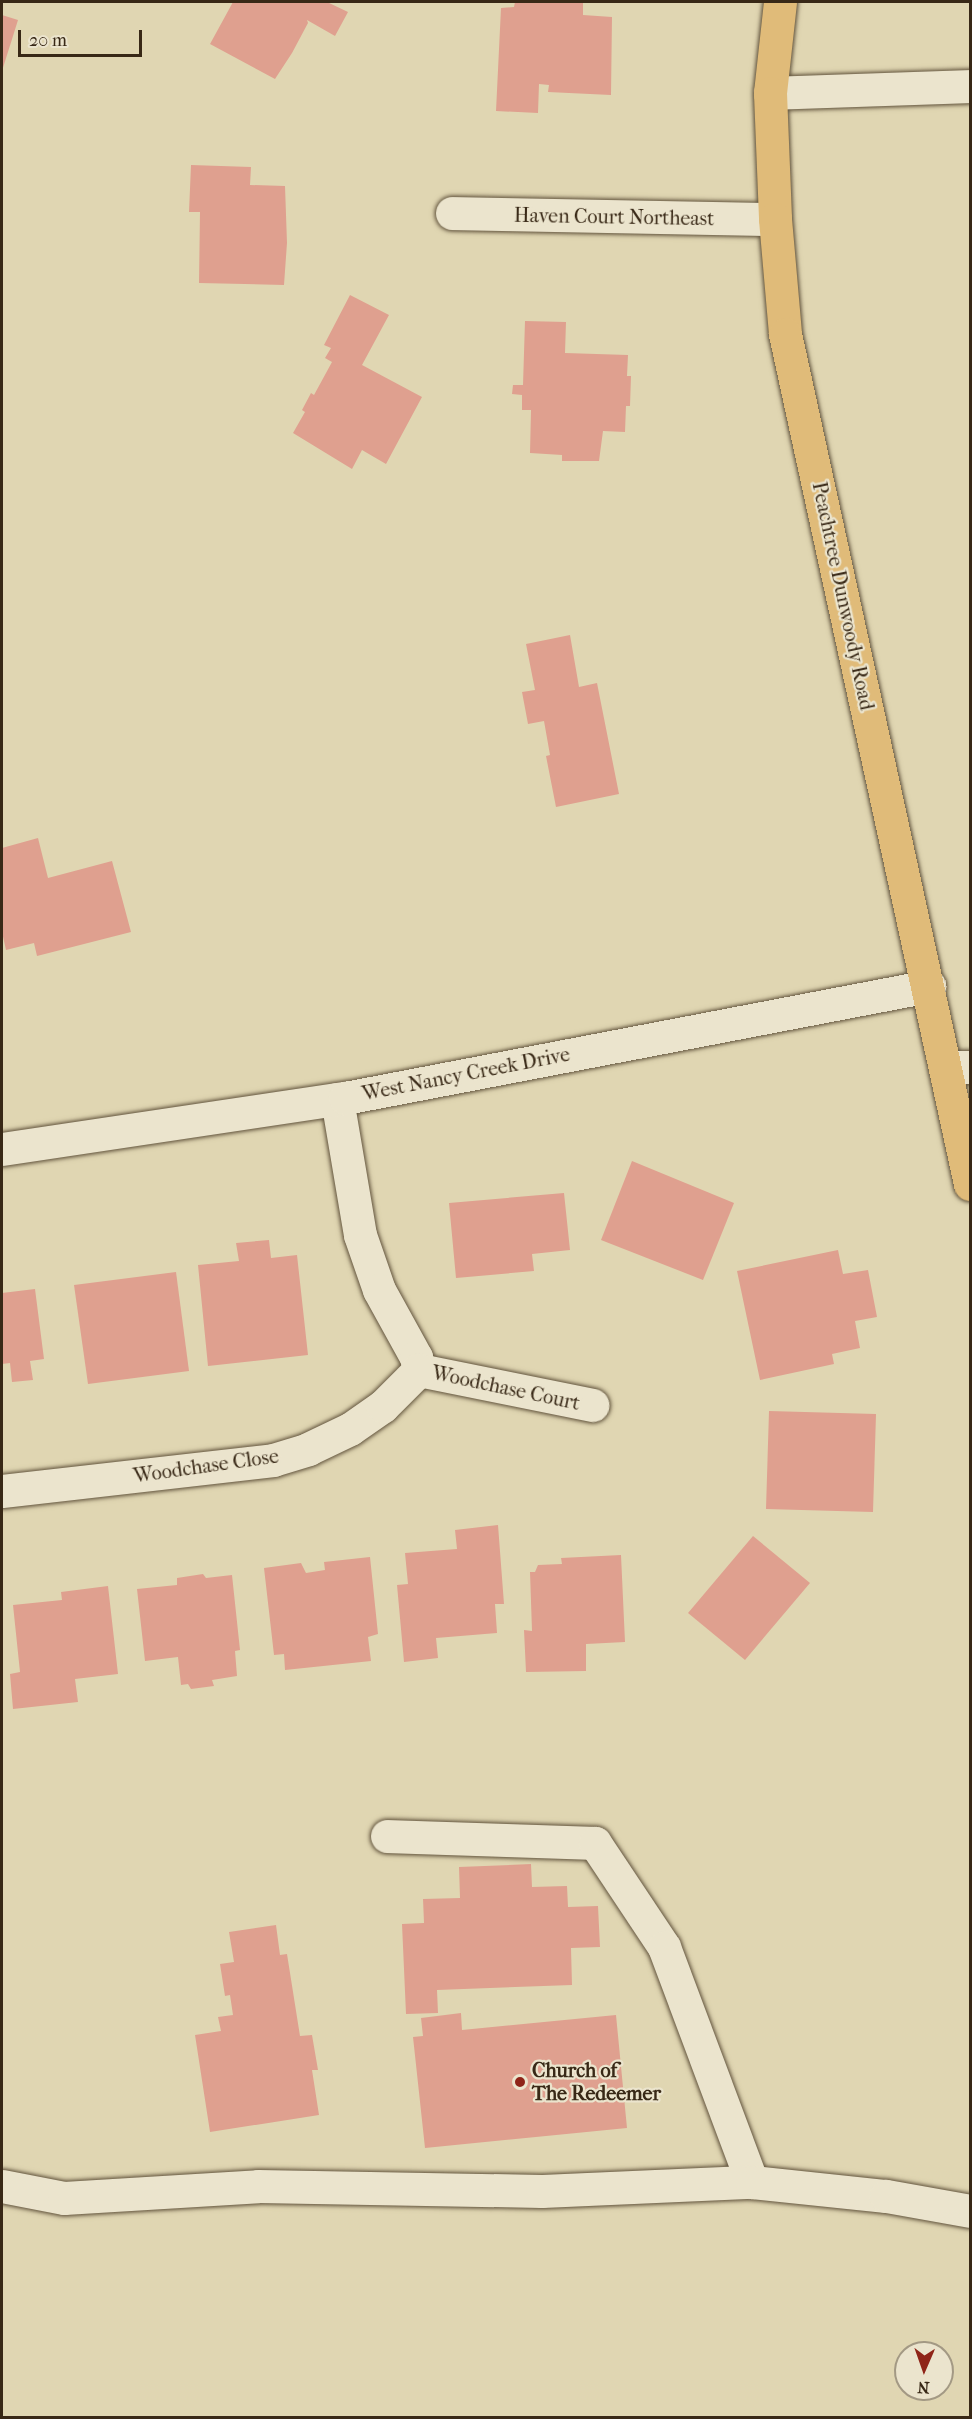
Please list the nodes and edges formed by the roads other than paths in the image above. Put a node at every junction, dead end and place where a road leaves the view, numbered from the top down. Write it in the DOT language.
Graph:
graph roads {
  1 [pos="780,2"];
  2 [pos="970,86"];
  3 [pos="770,93"];
  4 [pos="452,213"];
  5 [pos="776,219"];
  6 [pos="929,986"];
  7 [pos="958,1067"];
  8 [pos="337,1099"];
  9 [pos="2,1149"];
  10 [pos="970,1184"];
  11 [pos="419,1370"];
  12 [pos="592,1405"];
  13 [pos="2,1491"];
  14 [pos="387,1836"];
  15 [pos="752,2182"];
  16 [pos="2,2186"];
  17 [pos="970,2211"];
  1 -- 3 [label="main road, Peachtree Dunwoody Road"];
  2 -- 3 [label="street"];
  3 -- 5 [label="main road, Peachtree Dunwoody Road"];
  4 -- 5 [label="street, Haven Court Northeast"];
  5 -- 6 [label="main road, Peachtree Dunwoody Road"];
  6 -- 7 [label="main road, Peachtree Dunwoody Road"];
  6 -- 8 [label="street, West Nancy Creek Drive"];
  7 -- 10 [label="main road, Peachtree Dunwoody Road"];
  8 -- 9 [label="street, West Nancy Creek Drive"];
  8 -- 11 [label="street, Woodchase Court"];
  11 -- 12 [label="street, Woodchase Court"];
  11 -- 13 [label="street, Woodchase Close"];
  14 -- 15 [label="street"];
  15 -- 16 [label="street"];
  15 -- 17 [label="street"];
}
